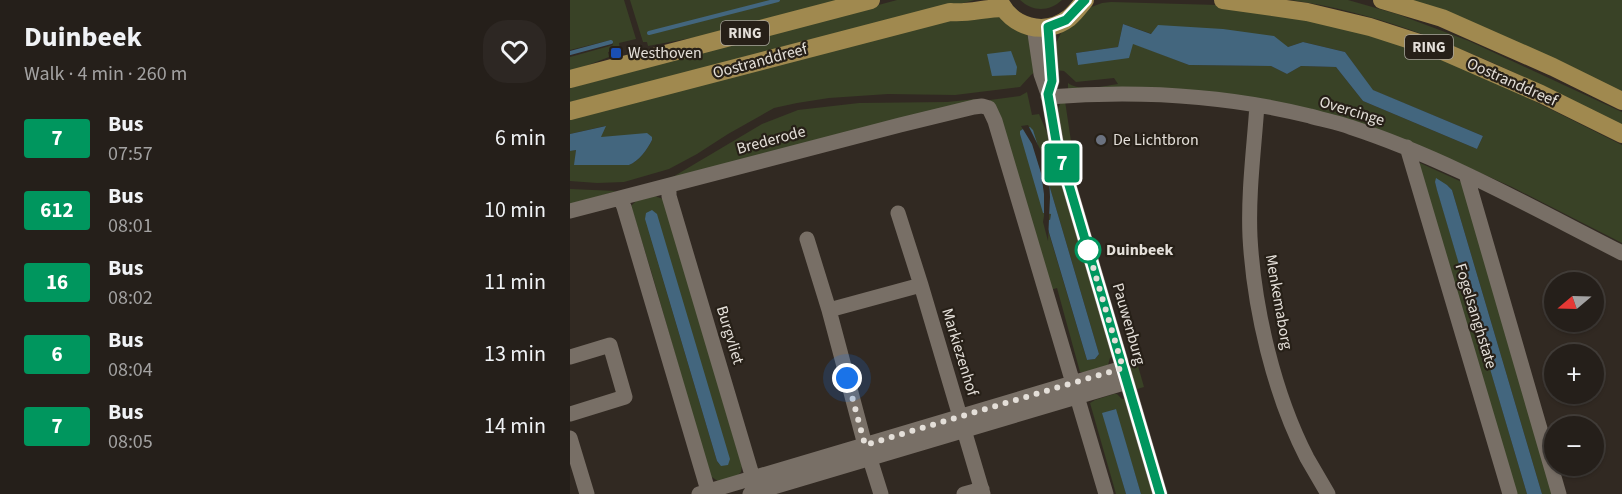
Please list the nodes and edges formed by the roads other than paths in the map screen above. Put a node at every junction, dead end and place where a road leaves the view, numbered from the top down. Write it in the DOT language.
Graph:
graph roads {
  1 [pos="871,0"];
  2 [pos="1073,0"];
  3 [pos="1085,0"];
  4 [pos="1223,0"];
  5 [pos="1382,0"];
  6 [pos="998,2"];
  7 [pos="1044,25"];
  8 [pos="570,79"];
  9 [pos="1048,95"];
  10 [pos="1622,101"];
  11 [pos="1257,105"];
  12 [pos="570,111"];
  13 [pos="1622,134"];
  14 [pos="1407,147"];
  15 [pos="1466,174"];
  16 [pos="669,186"];
  17 [pos="620,198"];
  18 [pos="570,211"];
  19 [pos="898,213"];
  20 [pos="807,239"];
  21 [pos="1622,253"];
  22 [pos="921,285"];
  23 [pos="829,310"];
  24 [pos="570,357"];
  25 [pos="1125,375"];
  26 [pos="1075,390"];
  27 [pos="570,414"];
  28 [pos="963,423"];
  29 [pos="570,438"];
  30 [pos="868,452"];
  31 [pos="754,489"];
  32 [pos="983,491"];
  33 [pos="705,493"];
  34 [pos="587,494"];
  35 [pos="881,494"];
  36 [pos="964,494"];
  37 [pos="1106,494"];
  38 [pos="1160,494"];
  39 [pos="1328,494"];
  40 [pos="1510,494"];
  41 [pos="1559,494"];
  1 -- 8 [label="main road, Oostranddreef / RING"];
  2 -- 7 [label="main road"];
  3 -- 7 [label="main road"];
  4 -- 13 [label="main road, Oostranddreef / RING"];
  5 -- 10 [label="main road, Oostranddreef / RING"];
  6 -- 7 [label="main road, RING"];
  6 -- 12 [label="main road, Oostranddreef / RING"];
  7 -- 9 [label="street, Pauwenburg"];
  9 -- 11 [label="street, Overcinge"];
  9 -- 25 [label="street, Pauwenburg"];
  11 -- 14 [label="street, Overcinge"];
  11 -- 39 [label="street, Menkemaborg"];
  14 -- 15 [label="street, Overcinge"];
  14 -- 40 [label="street, Fogelsanghstate"];
  15 -- 21 [label="street, Overcinge"];
  15 -- 41 [label="street, Fogelsanghstate"];
  16 -- 17 [label="street, Brederode"];
  16 -- 26 [label="street, Brederode"];
  16 -- 31 [label="street, Burgvliet"];
  17 -- 18 [label="street, Brederode"];
  17 -- 33 [label="street"];
  19 -- 22 [label="street, Markiezenhof"];
  20 -- 23 [label="street"];
  22 -- 23 [label="street"];
  22 -- 28 [label="street, Markiezenhof"];
  23 -- 30 [label="street"];
  24 -- 27 [label="street"];
  25 -- 26 [label="street"];
  25 -- 38 [label="street, Pauwenburg"];
  26 -- 28 [label="street"];
  26 -- 37 [label="street"];
  28 -- 30 [label="street"];
  28 -- 32 [label="street, Markiezenhof"];
  29 -- 34 [label="street"];
  30 -- 31 [label="street"];
  30 -- 35 [label="street"];
  31 -- 33 [label="street"];
  32 -- 36 [label="street"];
}
